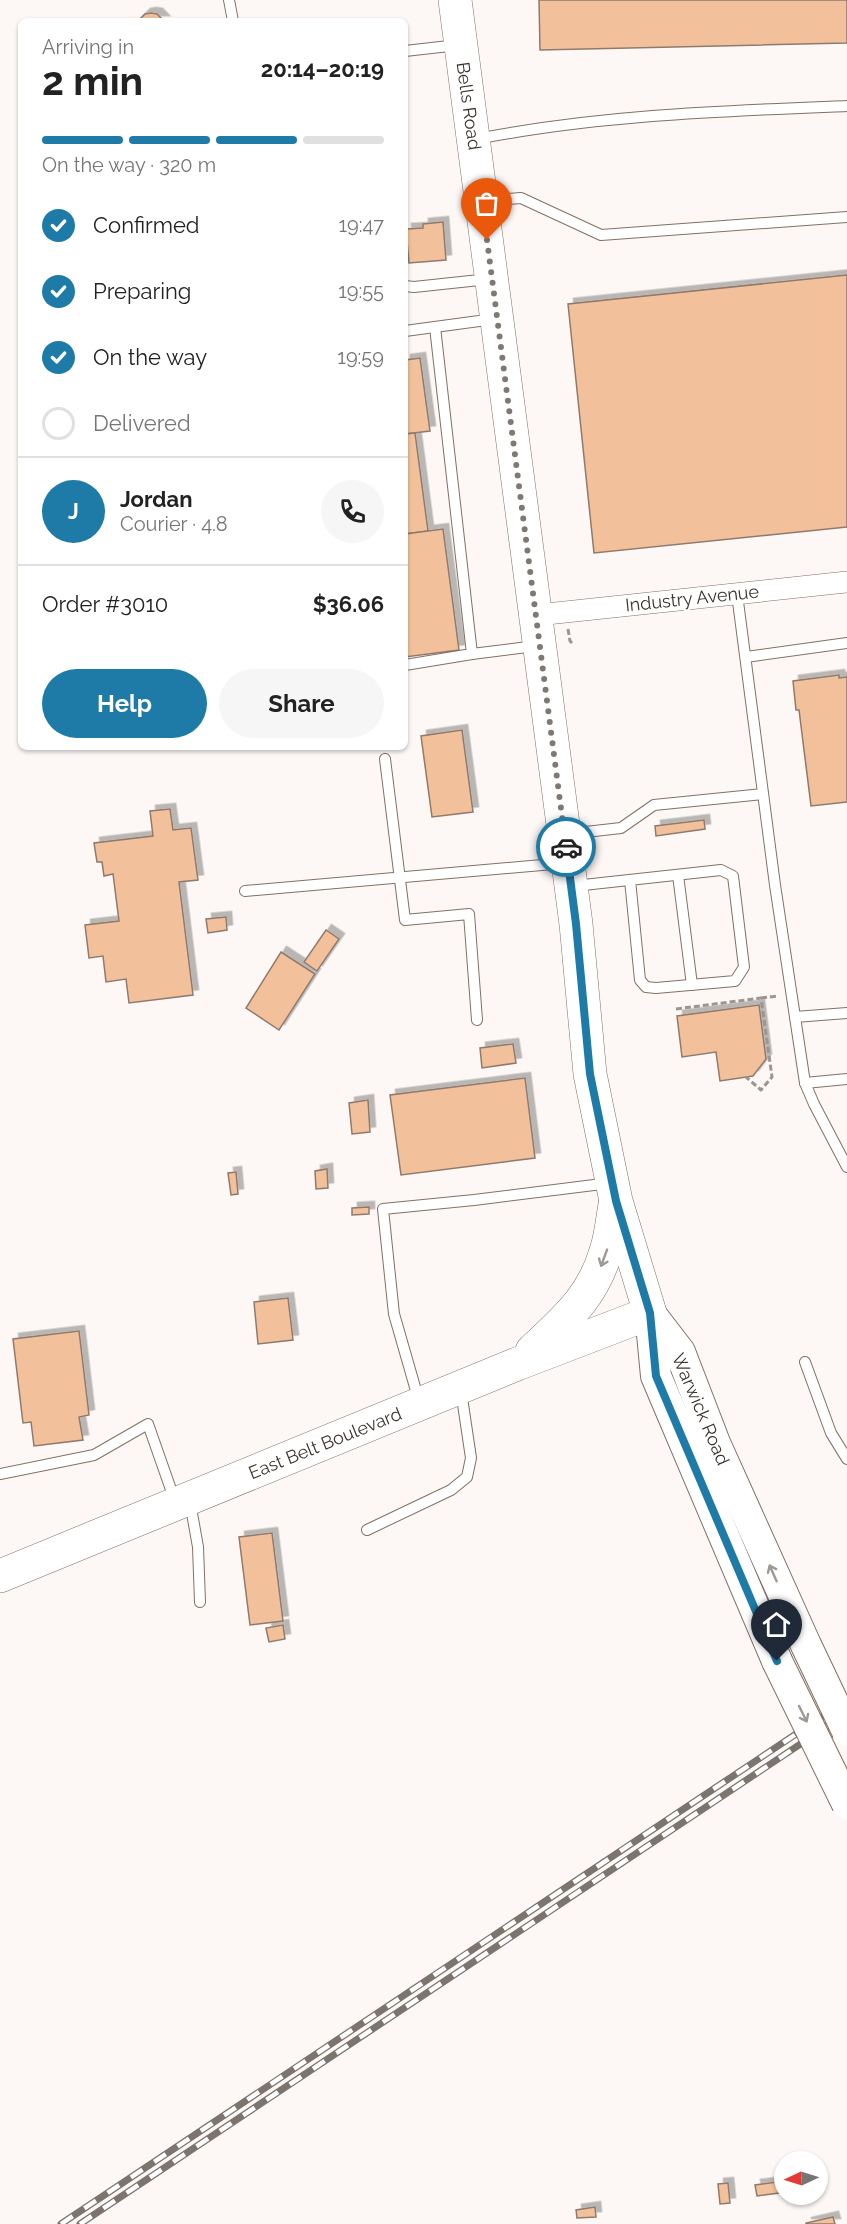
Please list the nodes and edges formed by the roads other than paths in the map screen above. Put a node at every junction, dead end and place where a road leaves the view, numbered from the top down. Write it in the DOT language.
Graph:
graph roads {
  1 [pos="229,0"];
  2 [pos="455,0"];
  3 [pos="232,18"];
  4 [pos="461,45"];
  5 [pos="408,51"];
  6 [pos="847,106"];
  7 [pos="474,140"];
  8 [pos="482,201"];
  9 [pos="847,217"];
  10 [pos="492,278"];
  11 [pos="408,286"];
  12 [pos="497,318"];
  13 [pos="435,327"];
  14 [pos="408,331"];
  15 [pos="847,582"];
  16 [pos="737,594"];
  17 [pos="539,630"];
  18 [pos="847,643"];
  19 [pos="472,654"];
  20 [pos="746,657"];
  21 [pos="408,665"];
  22 [pos="385,759"];
  23 [pos="763,794"];
  24 [pos="568,861"];
  25 [pos="678,875"];
  26 [pos="399,876"];
  27 [pos="630,880"];
  28 [pos="245,891"];
  29 [pos="692,985"];
  30 [pos="847,1013"];
  31 [pos="795,1017"];
  32 [pos="477,1020"];
  33 [pos="847,1079"];
  34 [pos="805,1083"];
  35 [pos="847,1167"];
  36 [pos="614,1192"];
  37 [pos="650,1313"];
  38 [pos="805,1362"];
  39 [pos="517,1364"];
  40 [pos="461,1387"];
  41 [pos="420,1404"];
  42 [pos="847,1459"];
  43 [pos="0,1474"];
  44 [pos="183,1501"];
  45 [pos="367,1530"];
  46 [pos="0,1576"];
  47 [pos="200,1602"];
  48 [pos="847,1731"];
  49 [pos="847,1804"];
  1 -- 3 [label="lane"];
  2 -- 4 [label="main road, Bells Road"];
  4 -- 5 [label="lane"];
  4 -- 7 [label="main road, Bells Road"];
  6 -- 7 [label="lane"];
  7 -- 8 [label="main road, Bells Road"];
  8 -- 9 [label="lane"];
  8 -- 10 [label="main road, Bells Road"];
  10 -- 11 [label="lane"];
  10 -- 12 [label="main road, Bells Road"];
  12 -- 13 [label="lane"];
  12 -- 17 [label="main road, Bells Road"];
  13 -- 14 [label="lane"];
  13 -- 19 [label="lane"];
  15 -- 16 [label="street, Industry Avenue"];
  16 -- 17 [label="street, Industry Avenue"];
  16 -- 20 [label="lane"];
  17 -- 19 [label="lane"];
  17 -- 24 [label="main road, Bells Road"];
  18 -- 20 [label="lane"];
  19 -- 21 [label="lane"];
  20 -- 23 [label="lane"];
  22 -- 26 [label="lane"];
  23 -- 24 [label="lane"];
  23 -- 31 [label="lane"];
  24 -- 26 [label="lane"];
  24 -- 27 [label="lane"];
  24 -- 36 [label="main road, Bells Road"];
  25 -- 27 [label="lane"];
  25 -- 29 [label="lane"];
  25 -- 29 [label="lane"];
  26 -- 28 [label="lane"];
  26 -- 32 [label="lane"];
  27 -- 29 [label="lane"];
  30 -- 31 [label="lane"];
  31 -- 34 [label="lane"];
  33 -- 34 [label="lane"];
  34 -- 35 [label="lane"];
  36 -- 37 [label="main road, Bells Road"];
  36 -- 39 [label="main road, one-way"];
  36 -- 41 [label="lane"];
  37 -- 39 [label="main road, East Belt Boulevard"];
  48 -- 37 [label="main road, Warwick Road, one-way, bridge"];
  37 -- 49 [label="main road, Warwick Road, one-way, bridge"];
  38 -- 42 [label="lane"];
  39 -- 40 [label="main road, East Belt Boulevard"];
  40 -- 41 [label="main road, East Belt Boulevard"];
  40 -- 45 [label="lane"];
  41 -- 44 [label="main road, East Belt Boulevard"];
  43 -- 44 [label="lane"];
  44 -- 46 [label="main road, East Belt Boulevard"];
  44 -- 47 [label="lane"];
}
